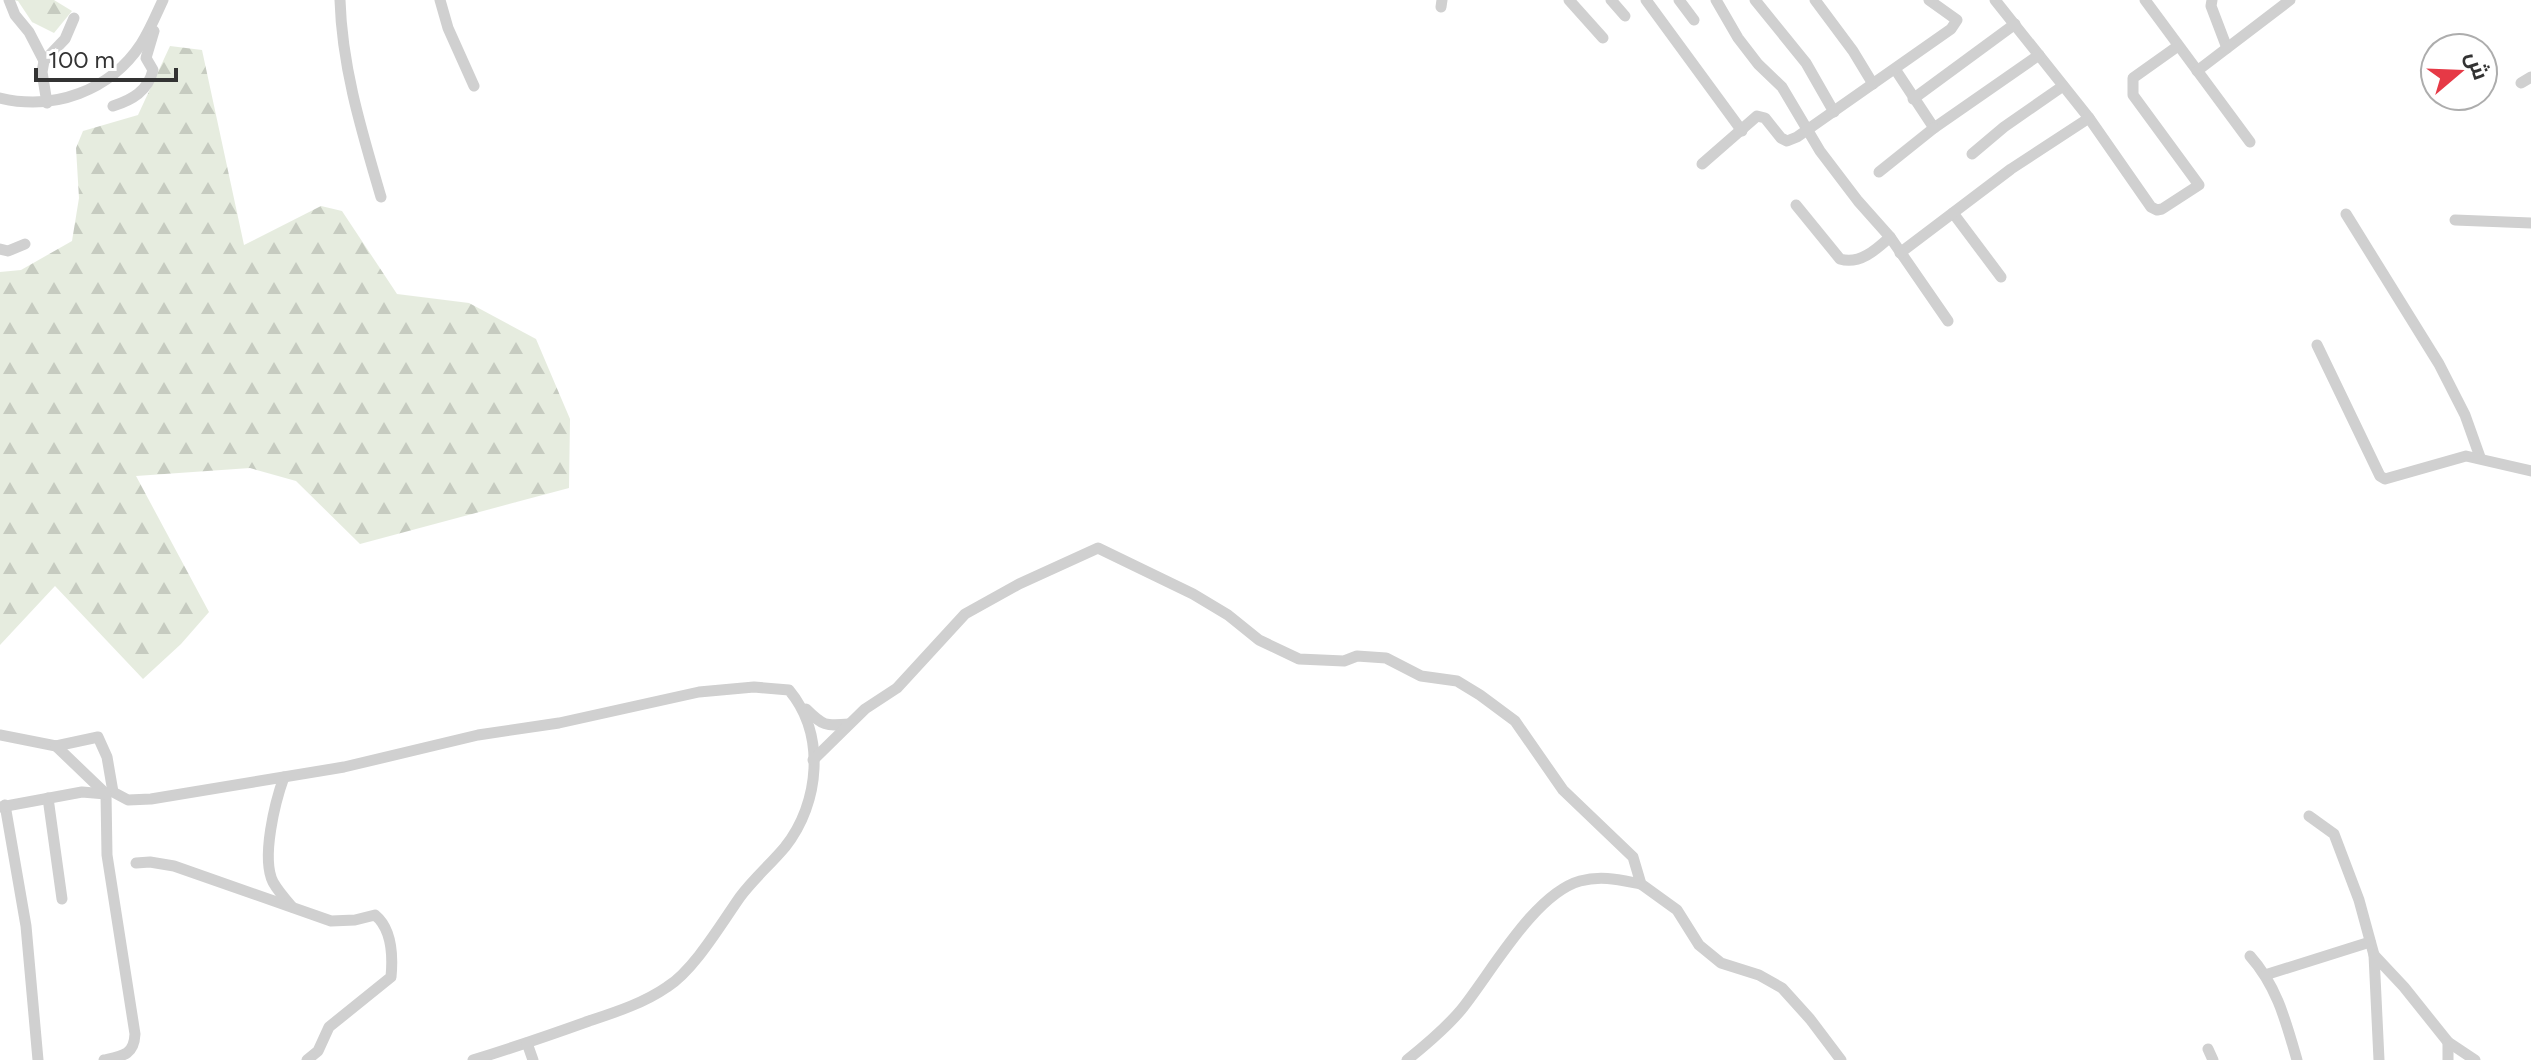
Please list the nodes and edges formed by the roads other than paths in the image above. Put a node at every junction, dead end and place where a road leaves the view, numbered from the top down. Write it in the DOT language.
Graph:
graph roads {
  1 [pos="9,0"];
  2 [pos="163,0"];
  3 [pos="340,0"];
  4 [pos="440,0"];
  5 [pos="1569,0"];
  6 [pos="1611,0"];
  7 [pos="1646,0"];
  8 [pos="1679,0"];
  9 [pos="1716,0"];
  10 [pos="1755,0"];
  11 [pos="1815,0"];
  12 [pos="1929,0"];
  13 [pos="1995,0"];
  14 [pos="2212,0"];
  15 [pos="2290,0"];
  16 [pos="2150,3"];
  17 [pos="1625,16"];
  18 [pos="74,18"];
  19 [pos="1694,20"];
  20 [pos="152,23"];
  21 [pos="2015,24"];
  22 [pos="1603,38"];
  23 [pos="2178,46"];
  24 [pos="2227,48"];
  25 [pos="2039,55"];
  26 [pos="44,61"];
  27 [pos="1895,69"];
  28 [pos="2197,71"];
  29 [pos="1873,84"];
  30 [pos="474,86"];
  31 [pos="2063,86"];
  32 [pos="4,99"];
  33 [pos="1913,99"];
  34 [pos="47,103"];
  35 [pos="113,106"];
  36 [pos="0,112"];
  37 [pos="1834,112"];
  38 [pos="2089,118"];
  39 [pos="1934,128"];
  40 [pos="1742,131"];
  41 [pos="1808,131"];
  42 [pos="2250,142"];
  43 [pos="1972,154"];
  44 [pos="1702,164"];
  45 [pos="1879,172"];
  46 [pos="381,197"];
  47 [pos="1796,205"];
  48 [pos="1953,213"];
  49 [pos="2346,214"];
  50 [pos="2455,220"];
  51 [pos="2531,223"];
  52 [pos="1890,237"];
  53 [pos="25,244"];
  54 [pos="0,249"];
  55 [pos="1900,253"];
  56 [pos="2001,277"];
  57 [pos="1948,321"];
  58 [pos="2317,345"];
  59 [pos="2480,457"];
  60 [pos="2531,471"];
  61 [pos="802,705"];
  62 [pos="849,724"];
  63 [pos="0,735"];
  64 [pos="56,746"];
  65 [pos="813,760"];
  66 [pos="284,777"];
  67 [pos="109,793"];
  68 [pos="48,798"];
  69 [pos="2,806"];
  70 [pos="2309,816"];
  71 [pos="136,863"];
  72 [pos="1641,884"];
  73 [pos="62,899"];
  74 [pos="293,908"];
  75 [pos="2370,942"];
  76 [pos="2374,955"];
  77 [pos="2250,956"];
  78 [pos="2265,975"];
  79 [pos="2448,1042"];
  80 [pos="527,1043"];
  81 [pos="38,1060"];
  82 [pos="104,1060"];
  83 [pos="307,1060"];
  84 [pos="473,1060"];
  85 [pos="533,1060"];
  86 [pos="1407,1060"];
  87 [pos="1841,1060"];
  88 [pos="2297,1060"];
  89 [pos="2379,1060"];
  90 [pos="2448,1060"];
  91 [pos="2475,1060"];
  1 -- 26 [label="street"];
  2 -- 20 [label="street"];
  3 -- 46 [label="street"];
  4 -- 30 [label="street"];
  5 -- 22 [label="street"];
  6 -- 17 [label="street"];
  7 -- 40 [label="street"];
  8 -- 19 [label="street"];
  9 -- 41 [label="street"];
  10 -- 37 [label="street"];
  11 -- 29 [label="street"];
  12 -- 27 [label="street"];
  13 -- 21 [label="street"];
  14 -- 24 [label="street"];
  15 -- 24 [label="street"];
  16 -- 23 [label="street"];
  18 -- 26 [label="street"];
  20 -- 34 [label="street"];
  20 -- 35 [label="street"];
  21 -- 25 [label="street"];
  21 -- 33 [label="street"];
  23 -- 28 [label="street"];
  23 -- 38 [label="street"];
  24 -- 28 [label="street"];
  25 -- 31 [label="street"];
  25 -- 39 [label="street"];
  26 -- 34 [label="street"];
  27 -- 29 [label="street"];
  27 -- 33 [label="street"];
  28 -- 42 [label="street"];
  29 -- 37 [label="street"];
  31 -- 38 [label="street"];
  31 -- 43 [label="street"];
  32 -- 34 [label="street"];
  32 -- 36 [label="street"];
  33 -- 39 [label="street"];
  37 -- 41 [label="street"];
  38 -- 48 [label="street"];
  39 -- 45 [label="street"];
  40 -- 41 [label="street"];
  40 -- 44 [label="street"];
  41 -- 52 [label="street"];
  47 -- 52 [label="street"];
  48 -- 55 [label="street"];
  48 -- 56 [label="street"];
  49 -- 59 [label="street"];
  50 -- 51 [label="street"];
  52 -- 55 [label="street"];
  53 -- 54 [label="street"];
  55 -- 57 [label="street"];
  58 -- 59 [label="street"];
  59 -- 60 [label="street"];
  61 -- 62 [label="street"];
  61 -- 65 [label="street"];
  61 -- 66 [label="street"];
  62 -- 65 [label="street"];
  62 -- 72 [label="street"];
  63 -- 64 [label="street"];
  64 -- 67 [label="street"];
  64 -- 67 [label="street"];
  65 -- 80 [label="street"];
  66 -- 67 [label="street"];
  66 -- 74 [label="street"];
  67 -- 68 [label="street"];
  67 -- 82 [label="street"];
  68 -- 69 [label="street"];
  68 -- 73 [label="street"];
  69 -- 81 [label="street"];
  70 -- 75 [label="street"];
  71 -- 74 [label="street"];
  72 -- 86 [label="street"];
  72 -- 87 [label="street"];
  74 -- 83 [label="street"];
  75 -- 76 [label="street"];
  75 -- 78 [label="street"];
  76 -- 79 [label="street"];
  76 -- 89 [label="street"];
  77 -- 78 [label="street"];
  78 -- 88 [label="street"];
  79 -- 90 [label="street"];
  79 -- 91 [label="street"];
  80 -- 84 [label="street"];
  80 -- 85 [label="street"];
}
